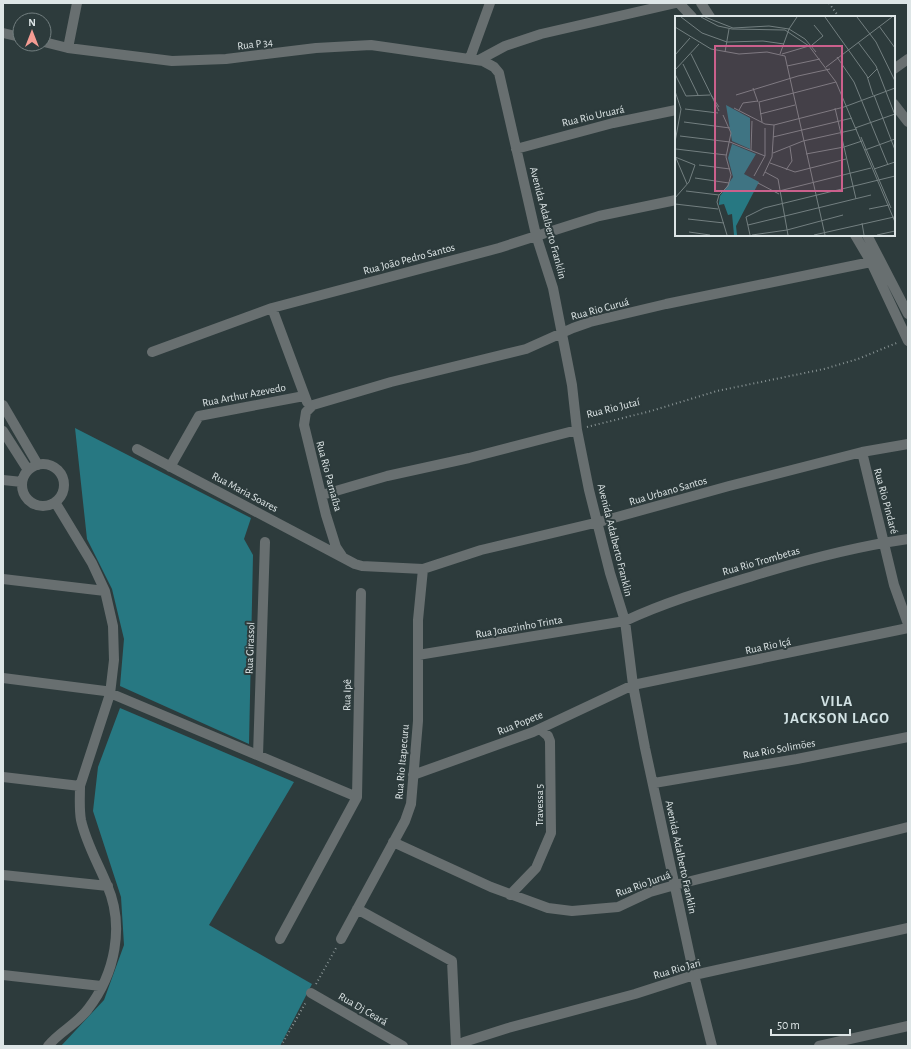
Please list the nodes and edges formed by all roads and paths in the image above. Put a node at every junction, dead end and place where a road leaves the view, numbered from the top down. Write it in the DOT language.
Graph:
graph roads {
  1 [pos="77,3"];
  2 [pos="490,3"];
  3 [pos="676,3"];
  4 [pos="679,3"];
  5 [pos="701,3"];
  6 [pos="829,3"];
  7 [pos="691,16"];
  8 [pos="709,16"];
  9 [pos="838,16"];
  10 [pos="52,44"];
  11 [pos="68,48"];
  12 [pos="475,59"];
  13 [pos="908,59"];
  14 [pos="895,68"];
  15 [pos="895,105"];
  16 [pos="675,110"];
  17 [pos="908,122"];
  18 [pos="516,149"];
  19 [pos="675,200"];
  20 [pos="536,235"];
  21 [pos="856,236"];
  22 [pos="869,236"];
  23 [pos="871,262"];
  24 [pos="272,308"];
  25 [pos="908,314"];
  26 [pos="562,334"];
  27 [pos="908,340"];
  28 [pos="152,352"];
  29 [pos="304,396"];
  30 [pos="3,405"];
  31 [pos="313,405"];
  32 [pos="3,430"];
  33 [pos="577,430"];
  34 [pos="908,444"];
  35 [pos="137,449"];
  36 [pos="862,452"];
  37 [pos="38,465"];
  38 [pos="170,467"];
  39 [pos="28,470"];
  40 [pos="3,480"];
  41 [pos="22,482"];
  42 [pos="322,495"];
  43 [pos="55,502"];
  44 [pos="599,522"];
  45 [pos="908,539"];
  46 [pos="266,542"];
  47 [pos="885,543"];
  48 [pos="343,557"];
  49 [pos="423,570"];
  50 [pos="3,579"];
  51 [pos="105,590"];
  52 [pos="361,593"];
  53 [pos="624,621"];
  54 [pos="908,624"];
  55 [pos="908,628"];
  56 [pos="418,655"];
  57 [pos="3,678"];
  58 [pos="633,685"];
  59 [pos="110,694"];
  60 [pos="540,729"];
  61 [pos="908,737"];
  62 [pos="258,755"];
  63 [pos="413,775"];
  64 [pos="3,777"];
  65 [pos="654,783"];
  66 [pos="80,786"];
  67 [pos="357,797"];
  68 [pos="908,827"];
  69 [pos="393,842"];
  70 [pos="3,875"];
  71 [pos="675,885"];
  72 [pos="108,886"];
  73 [pos="510,895"];
  74 [pos="357,909"];
  75 [pos="908,928"];
  76 [pos="280,939"];
  77 [pos="341,939"];
  78 [pos="3,975"];
  79 [pos="694,975"];
  80 [pos="101,986"];
  81 [pos="311,993"];
  82 [pos="908,1026"];
  83 [pos="48,1046"];
  84 [pos="403,1046"];
  85 [pos="457,1046"];
  86 [pos="712,1046"];
  87 [pos="819,1046"];
  1 -- 11 [label="street"];
  2 -- 12 [label="street"];
  3 -- 12 [label="street"];
  4 -- 7 [label="street"];
  5 -- 8 [label="street"];
  6 -- 9 [label="path"];
  10 -- 11 [label="street, Rua P 34"];
  11 -- 12 [label="street, Rua P 34"];
  12 -- 18 [label="street, Avenida Adalberto Franklin"];
  13 -- 14 [label="street"];
  15 -- 17 [label="street"];
  16 -- 18 [label="street, Rua Rio Uruará"];
  18 -- 20 [label="street, Avenida Adalberto Franklin"];
  19 -- 20 [label="street, Rua João Pedro Santos"];
  20 -- 24 [label="street, Rua João Pedro Santos"];
  20 -- 26 [label="street, Avenida Adalberto Franklin"];
  21 -- 23 [label="street"];
  22 -- 25 [label="street"];
  23 -- 26 [label="street, Rua Rio Curuá"];
  23 -- 27 [label="street"];
  24 -- 28 [label="street, Rua João Pedro Santos"];
  24 -- 29 [label="street"];
  26 -- 31 [label="street, Rua Rio Curuá"];
  26 -- 33 [label="street, Avenida Adalberto Franklin"];
  27 -- 33 [label="path, Rua Rio Jutaí"];
  29 -- 31 [label="street"];
  29 -- 38 [label="street, Rua Arthur Azevedo"];
  30 -- 37 [label="street"];
  31 -- 42 [label="street, Rua Rio Parnaíba"];
  32 -- 39 [label="street"];
  33 -- 42 [label="street, Rua Rio Jutaí"];
  33 -- 44 [label="street, Avenida Adalberto Franklin"];
  34 -- 36 [label="street, Rua Urbano Santos"];
  35 -- 38 [label="street, Rua Maria Soares"];
  36 -- 44 [label="street, Rua Urbano Santos"];
  36 -- 47 [label="street, Rua Rio Pindaré"];
  37 -- 39 [label="street"];
  37 -- 43 [label="street"];
  38 -- 48 [label="street, Rua Maria Soares"];
  39 -- 41 [label="street"];
  40 -- 41 [label="street"];
  41 -- 43 [label="street"];
  42 -- 48 [label="street, Rua Rio Parnaíba"];
  43 -- 51 [label="street"];
  44 -- 49 [label="street, Rua Urbano Santos"];
  44 -- 53 [label="street, Avenida Adalberto Franklin"];
  45 -- 47 [label="street, Rua Rio Trombetas"];
  46 -- 62 [label="street, Rua Girassol"];
  47 -- 53 [label="street, Rua Rio Trombetas"];
  47 -- 54 [label="street, Rua Rio Pindaré"];
  48 -- 49 [label="street, Rua Urbano Santos"];
  49 -- 56 [label="street, Rua Rio Itapecuru"];
  50 -- 51 [label="street"];
  51 -- 59 [label="street"];
  52 -- 67 [label="street, Rua Ipê"];
  53 -- 56 [label="street, Rua Joaozinho Trinta"];
  53 -- 58 [label="street, Avenida Adalberto Franklin"];
  55 -- 58 [label="street, Rua Rio Içá"];
  56 -- 63 [label="street, Rua Rio Itapecuru"];
  57 -- 59 [label="street"];
  58 -- 60 [label="street, Rua Popete"];
  58 -- 65 [label="street, Avenida Adalberto Franklin"];
  59 -- 62 [label="street"];
  59 -- 66 [label="street"];
  60 -- 63 [label="street, Rua Popete"];
  60 -- 73 [label="street, Travessa 5"];
  61 -- 65 [label="street, Rua Rio Solimões"];
  62 -- 67 [label="street"];
  63 -- 69 [label="street, Rua Rio Itapecuru"];
  64 -- 66 [label="street"];
  65 -- 71 [label="street, Avenida Adalberto Franklin"];
  66 -- 72 [label="street"];
  67 -- 76 [label="street"];
  68 -- 71 [label="street, Rua Rio Juruá"];
  69 -- 73 [label="street, Rua Rio Juruá"];
  69 -- 74 [label="street, Rua Rio Itapecuru"];
  70 -- 72 [label="street"];
  71 -- 73 [label="street, Rua Rio Juruá"];
  71 -- 79 [label="street, Avenida Adalberto Franklin"];
  72 -- 80 [label="street"];
  74 -- 77 [label="street, Rua Rio Itapecuru"];
  74 -- 85 [label="street"];
  75 -- 79 [label="street, Rua Rio Jari"];
  78 -- 80 [label="street"];
  79 -- 85 [label="street, Rua Rio Jari"];
  79 -- 86 [label="street, Avenida Adalberto Franklin"];
  80 -- 83 [label="street"];
  81 -- 84 [label="street, Rua Dj Ceará"];
  82 -- 87 [label="street"];
}
